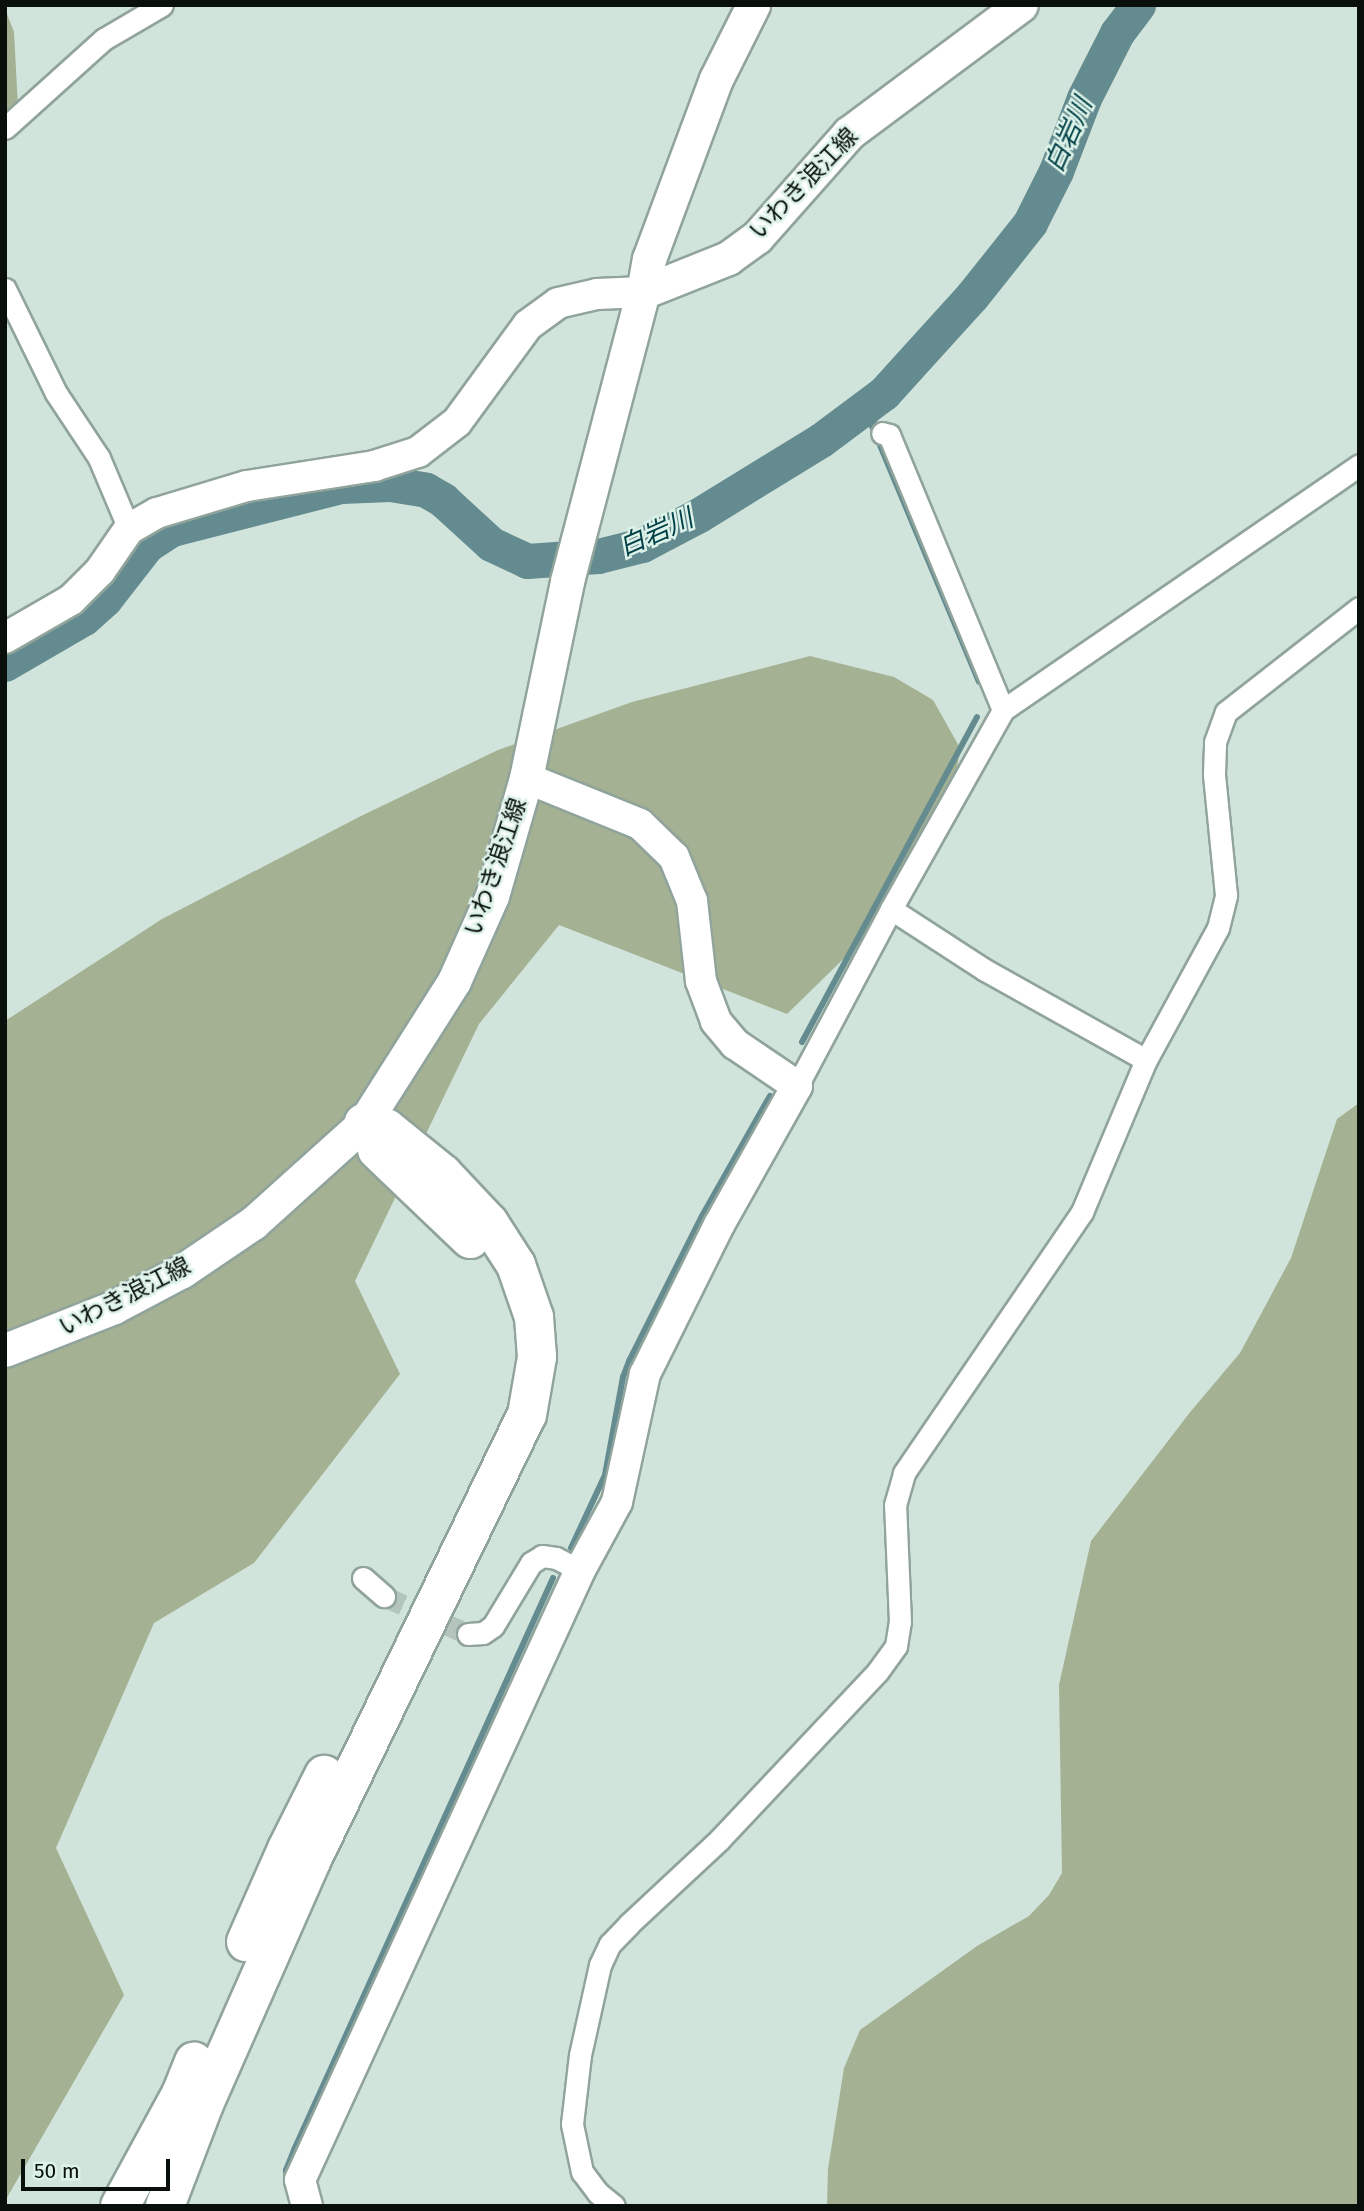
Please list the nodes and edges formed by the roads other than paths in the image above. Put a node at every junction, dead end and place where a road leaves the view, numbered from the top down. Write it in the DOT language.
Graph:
graph roads {
  1 [pos="162,5"];
  2 [pos="753,5"];
  3 [pos="1021,5"];
  4 [pos="5,128"];
  5 [pos="5,289"];
  6 [pos="643,292"];
  7 [pos="882,432"];
  8 [pos="1359,465"];
  9 [pos="129,529"];
  10 [pos="1359,608"];
  11 [pos="5,638"];
  12 [pos="1003,710"];
  13 [pos="526,778"];
  14 [pos="891,909"];
  15 [pos="1146,1060"];
  16 [pos="797,1086"];
  17 [pos="364,1122"];
  18 [pos="5,1350"];
  19 [pos="580,1570"];
  20 [pos="363,1578"];
  21 [pos="384,1596"];
  22 [pos="468,1634"];
  23 [pos="126,2200"];
  24 [pos="165,2206"];
  25 [pos="307,2206"];
  26 [pos="614,2206"];
  1 -- 4 [label="street"];
  2 -- 6 [label="main road, いわき浪江線"];
  3 -- 6 [label="main road, いわき浪江線"];
  5 -- 9 [label="street"];
  6 -- 9 [label="street"];
  6 -- 13 [label="main road, いわき浪江線"];
  7 -- 12 [label="street"];
  8 -- 12 [label="street"];
  9 -- 11 [label="street"];
  10 -- 15 [label="street"];
  12 -- 14 [label="street"];
  13 -- 16 [label="street"];
  13 -- 17 [label="main road, いわき浪江線"];
  14 -- 15 [label="street"];
  14 -- 16 [label="street"];
  15 -- 26 [label="street"];
  16 -- 19 [label="street"];
  17 -- 18 [label="main road, いわき浪江線"];
  17 -- 23 [label="highway"];
  17 -- 24 [label="highway"];
  19 -- 22 [label="street"];
  19 -- 25 [label="street"];
  20 -- 21 [label="street"];
}
